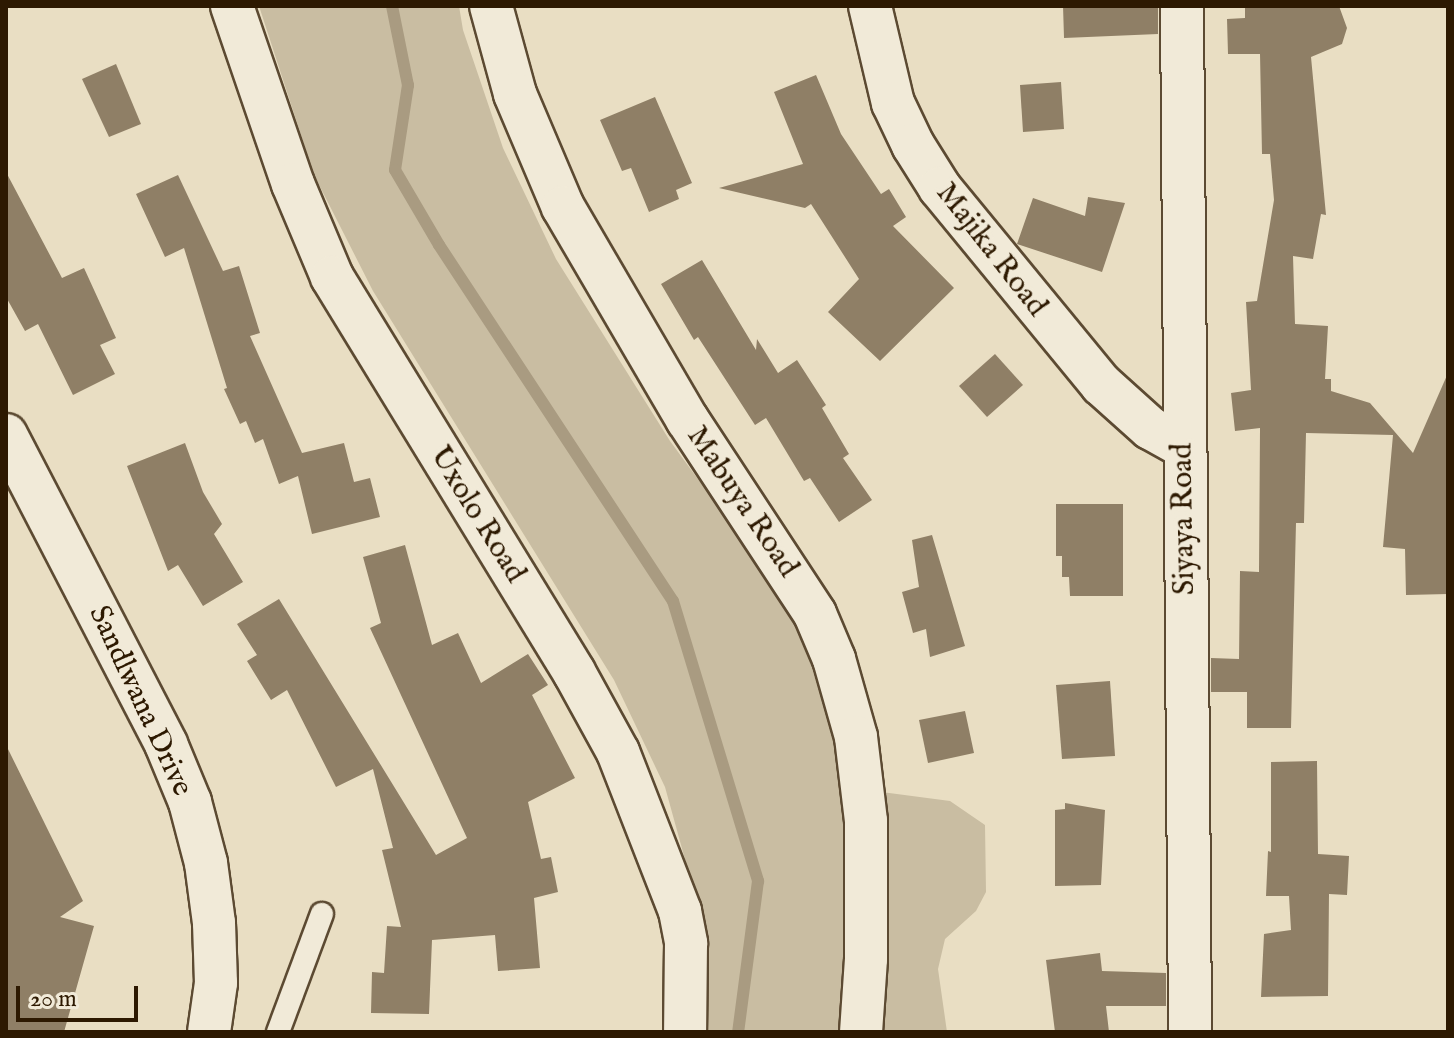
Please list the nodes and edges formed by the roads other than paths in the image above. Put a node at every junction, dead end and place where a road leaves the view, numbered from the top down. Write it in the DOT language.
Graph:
graph roads {
  1 [pos="232,6"];
  2 [pos="491,6"];
  3 [pos="870,6"];
  4 [pos="1182,6"];
  5 [pos="6,435"];
  6 [pos="1183,446"];
  7 [pos="322,914"];
  8 [pos="209,1032"];
  9 [pos="278,1032"];
  10 [pos="685,1032"];
  11 [pos="861,1032"];
  12 [pos="1190,1032"];
  1 -- 10 [label="street, Uxolo Road"];
  2 -- 11 [label="street, Mabuya Road"];
  3 -- 6 [label="street, Majika Road"];
  4 -- 6 [label="street, Siyaya Road"];
  5 -- 8 [label="street, Sandlwana Drive"];
  6 -- 12 [label="street, Siyaya Road"];
  7 -- 9 [label="lane"];
}
